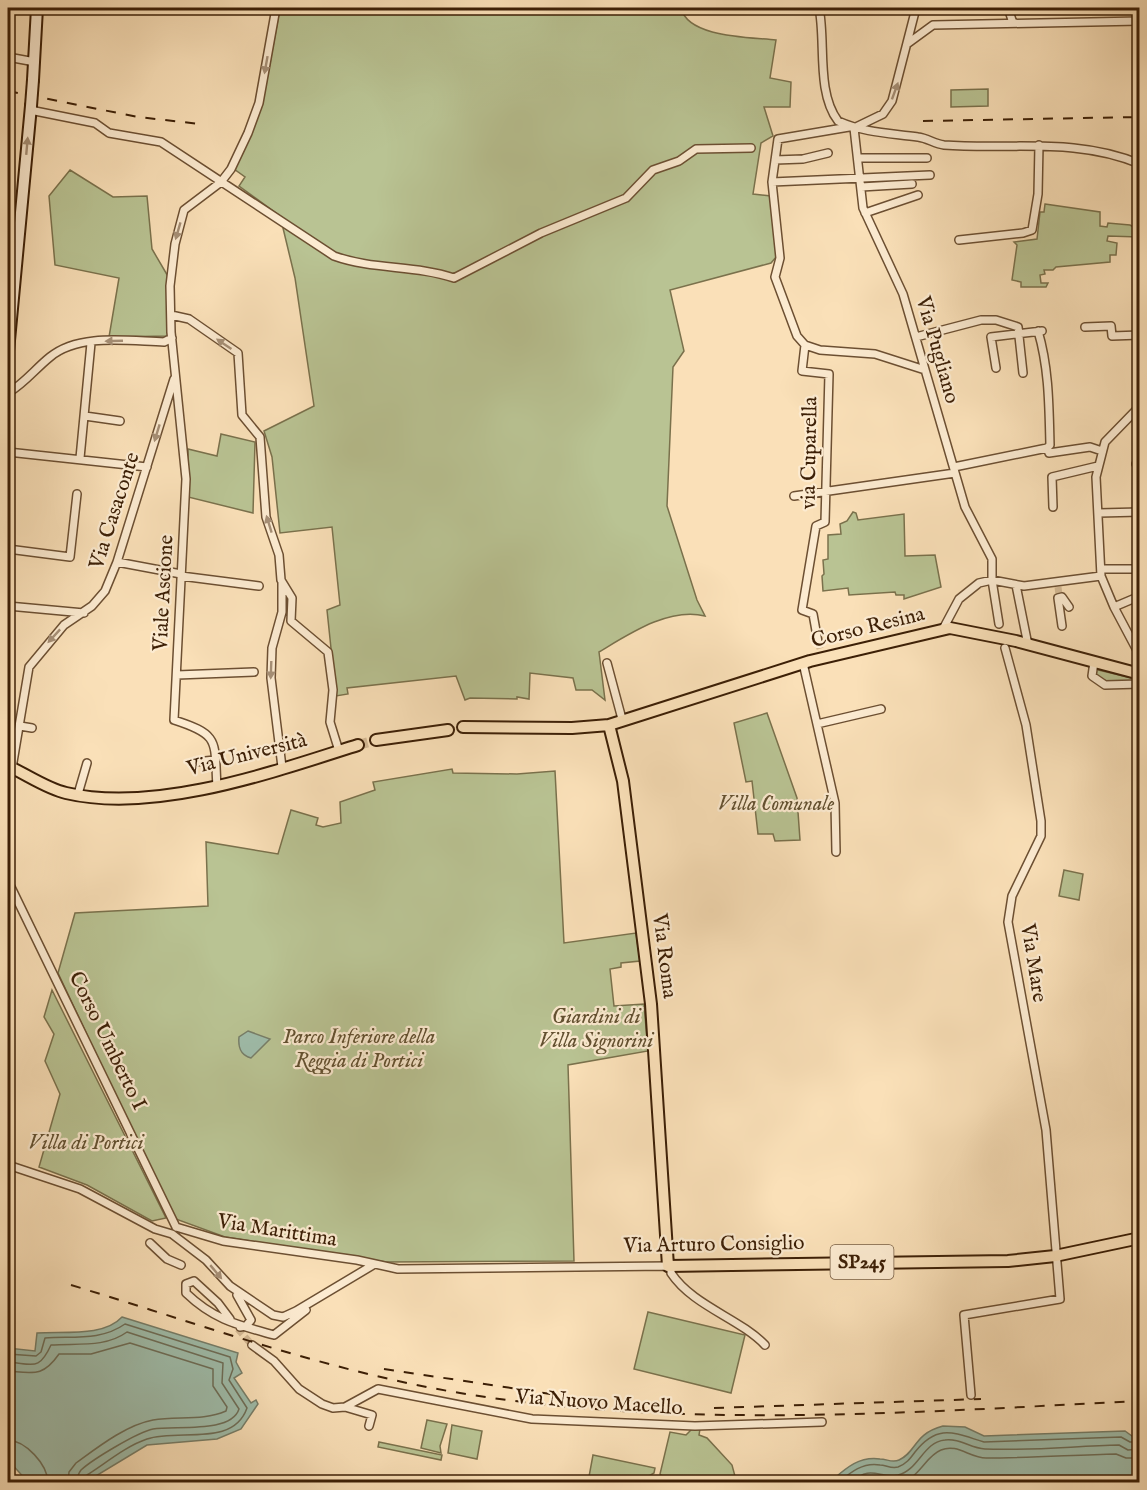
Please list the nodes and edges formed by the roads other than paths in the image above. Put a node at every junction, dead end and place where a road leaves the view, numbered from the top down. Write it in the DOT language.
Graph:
graph roads {
  1 [pos="37,8"];
  2 [pos="276,8"];
  3 [pos="819,8"];
  4 [pos="916,8"];
  5 [pos="1008,8"];
  6 [pos="1140,21"];
  7 [pos="1014,23"];
  8 [pos="907,44"];
  9 [pos="8,57"];
  10 [pos="35,62"];
  11 [pos="31,108"];
  12 [pos="853,128"];
  13 [pos="1039,145"];
  14 [pos="752,148"];
  15 [pos="828,153"];
  16 [pos="858,158"];
  17 [pos="927,158"];
  18 [pos="775,160"];
  19 [pos="1140,164"];
  20 [pos="930,175"];
  21 [pos="860,177"];
  22 [pos="221,182"];
  23 [pos="772,182"];
  24 [pos="912,184"];
  25 [pos="861,187"];
  26 [pos="918,195"];
  27 [pos="865,213"];
  28 [pos="959,240"];
  29 [pos="171,315"];
  30 [pos="1085,327"];
  31 [pos="1020,333"];
  32 [pos="1140,336"];
  33 [pos="916,337"];
  34 [pos="172,338"];
  35 [pos="90,343"];
  36 [pos="806,345"];
  37 [pos="8,351"];
  38 [pos="996,368"];
  39 [pos="925,370"];
  40 [pos="1023,373"];
  41 [pos="175,377"];
  42 [pos="8,393"];
  43 [pos="1140,406"];
  44 [pos="85,416"];
  45 [pos="120,421"];
  46 [pos="1047,448"];
  47 [pos="1102,451"];
  48 [pos="8,452"];
  49 [pos="80,458"];
  50 [pos="1098,466"];
  51 [pos="147,467"];
  52 [pos="955,470"];
  53 [pos="826,492"];
  54 [pos="77,494"];
  55 [pos="794,496"];
  56 [pos="1053,507"];
  57 [pos="1140,512"];
  58 [pos="1099,513"];
  59 [pos="8,549"];
  60 [pos="117,562"];
  61 [pos="1140,569"];
  62 [pos="1101,572"];
  63 [pos="181,575"];
  64 [pos="282,580"];
  65 [pos="992,580"];
  66 [pos="1016,585"];
  67 [pos="259,586"];
  68 [pos="1140,596"];
  69 [pos="8,606"];
  70 [pos="1069,607"];
  71 [pos="1114,607"];
  72 [pos="84,613"];
  73 [pos="999,624"];
  74 [pos="1062,626"];
  75 [pos="943,629"];
  76 [pos="818,642"];
  77 [pos="1028,645"];
  78 [pos="1005,648"];
  79 [pos="1140,656"];
  80 [pos="1094,662"];
  81 [pos="607,663"];
  82 [pos="803,663"];
  83 [pos="254,672"];
  84 [pos="1140,674"];
  85 [pos="177,675"];
  86 [pos="1140,684"];
  87 [pos="881,709"];
  88 [pos="622,719"];
  89 [pos="609,724"];
  90 [pos="818,724"];
  91 [pos="20,726"];
  92 [pos="463,727"];
  93 [pos="32,728"];
  94 [pos="448,730"];
  95 [pos="376,740"];
  96 [pos="357,746"];
  97 [pos="339,752"];
  98 [pos="215,760"];
  99 [pos="195,762"];
  100 [pos="87,763"];
  101 [pos="282,767"];
  102 [pos="10,768"];
  103 [pos="217,787"];
  104 [pos="78,794"];
  105 [pos="836,852"];
  106 [pos="8,881"];
  107 [pos="8,1165"];
  108 [pos="170,1228"];
  109 [pos="1140,1238"];
  110 [pos="150,1243"];
  111 [pos="1055,1256"];
  112 [pos="357,1260"];
  113 [pos="181,1265"];
  114 [pos="373,1265"];
  115 [pos="670,1266"];
  116 [pos="353,1277"];
  117 [pos="331,1290"];
  118 [pos="245,1301"];
  119 [pos="230,1319"];
  120 [pos="237,1326"];
  121 [pos="252,1345"];
  122 [pos="765,1345"];
  123 [pos="971,1395"];
  124 [pos="345,1407"];
  125 [pos="822,1422"];
  126 [pos="369,1426"];
  1 -- 10 [label="street"];
  2 -- 22 [label="street, one-way"];
  3 -- 12 [label="street"];
  4 -- 8 [label="street"];
  5 -- 7 [label="street"];
  6 -- 7 [label="street"];
  7 -- 8 [label="street"];
  12 -- 8 [label="street, one-way"];
  9 -- 10 [label="street"];
  10 -- 11 [label="street, bridge"];
  11 -- 22 [label="street"];
  37 -- 11 [label="street, one-way"];
  12 -- 13 [label="street"];
  12 -- 16 [label="street, Via Pugliano"];
  12 -- 18 [label="street"];
  13 -- 19 [label="street"];
  13 -- 28 [label="street"];
  14 -- 22 [label="street"];
  15 -- 18 [label="street"];
  16 -- 17 [label="street"];
  16 -- 21 [label="street, Via Pugliano"];
  18 -- 23 [label="street"];
  20 -- 21 [label="street"];
  21 -- 23 [label="street"];
  21 -- 25 [label="street, Via Pugliano"];
  22 -- 29 [label="street, Viale Ascione, one-way"];
  23 -- 36 [label="street"];
  24 -- 25 [label="street"];
  25 -- 27 [label="street, Via Pugliano"];
  26 -- 27 [label="street"];
  27 -- 33 [label="street, Via Pugliano"];
  29 -- 34 [label="street, Viale Ascione"];
  64 -- 29 [label="street, one-way"];
  30 -- 32 [label="street"];
  31 -- 33 [label="street"];
  31 -- 38 [label="street"];
  31 -- 40 [label="street"];
  31 -- 46 [label="street"];
  33 -- 39 [label="street, Via Pugliano"];
  34 -- 35 [label="street, one-way"];
  34 -- 41 [label="street, Viale Ascione"];
  35 -- 42 [label="street"];
  35 -- 44 [label="street"];
  36 -- 39 [label="street"];
  36 -- 53 [label="street, via Cuparella"];
  39 -- 52 [label="street, Via Pugliano"];
  41 -- 51 [label="street, Via Casaconte, one-way"];
  41 -- 63 [label="street, Viale Ascione"];
  43 -- 47 [label="street"];
  44 -- 45 [label="street"];
  44 -- 49 [label="street"];
  46 -- 47 [label="street"];
  46 -- 52 [label="street"];
  47 -- 50 [label="street"];
  48 -- 49 [label="street"];
  49 -- 51 [label="street"];
  50 -- 56 [label="street"];
  50 -- 58 [label="street"];
  51 -- 60 [label="street, Via Casaconte"];
  52 -- 53 [label="street"];
  52 -- 65 [label="street, Via Pugliano"];
  53 -- 55 [label="street"];
  53 -- 76 [label="street, via Cuparella"];
  54 -- 59 [label="street"];
  57 -- 58 [label="street"];
  58 -- 62 [label="street"];
  60 -- 63 [label="street"];
  60 -- 72 [label="street, Via Casaconte"];
  61 -- 62 [label="street"];
  62 -- 66 [label="street"];
  62 -- 71 [label="street"];
  63 -- 67 [label="street"];
  63 -- 85 [label="street, Viale Ascione"];
  64 -- 97 [label="street"];
  64 -- 101 [label="street, one-way"];
  65 -- 66 [label="street"];
  65 -- 73 [label="street, Via Pugliano"];
  65 -- 75 [label="street"];
  66 -- 77 [label="street"];
  68 -- 71 [label="street"];
  69 -- 72 [label="street"];
  70 -- 74 [label="street"];
  71 -- 79 [label="street"];
  72 -- 91 [label="street, Via Casaconte, one-way"];
  75 -- 77 [label="main road, Corso Resina"];
  75 -- 82 [label="main road, Corso Resina"];
  77 -- 80 [label="main road, Corso Resina"];
  78 -- 111 [label="street, Via Mare"];
  80 -- 84 [label="main road, Corso Resina"];
  80 -- 86 [label="street"];
  81 -- 88 [label="street"];
  82 -- 88 [label="main road, Corso Resina"];
  82 -- 90 [label="street"];
  83 -- 85 [label="street"];
  85 -- 98 [label="street, Viale Ascione"];
  87 -- 90 [label="street"];
  88 -- 89 [label="main road, Corso Resina"];
  89 -- 92 [label="main road"];
  89 -- 115 [label="main road, Via Roma"];
  90 -- 105 [label="street"];
  91 -- 93 [label="street"];
  91 -- 102 [label="street, Via Casaconte"];
  94 -- 95 [label="main road"];
  96 -- 97 [label="main road, Via Università"];
  97 -- 101 [label="main road, Via Università"];
  98 -- 99 [label="street"];
  98 -- 103 [label="street, Viale Ascione"];
  100 -- 104 [label="street"];
  101 -- 103 [label="main road, Via Università"];
  102 -- 104 [label="main road, Via Università"];
  103 -- 104 [label="main road, Via Università"];
  106 -- 108 [label="street, Corso Umberto I"];
  107 -- 108 [label="street"];
  108 -- 112 [label="street, Via Marittima"];
  108 -- 118 [label="street, one-way"];
  109 -- 111 [label="main road, SP245"];
  110 -- 113 [label="street"];
  111 -- 115 [label="main road, Via Arturo Consiglio / SP245"];
  111 -- 123 [label="street, Via Mare"];
  112 -- 114 [label="street, Via Marittima"];
  112 -- 116 [label="street"];
  114 -- 115 [label="street, Via Arturo Consiglio"];
  114 -- 116 [label="street"];
  115 -- 122 [label="street"];
  116 -- 117 [label="street"];
  117 -- 118 [label="street"];
  117 -- 120 [label="street"];
  118 -- 120 [label="street"];
  119 -- 120 [label="street"];
  121 -- 124 [label="street"];
  124 -- 125 [label="street, Via Nuovo Macello"];
  124 -- 126 [label="street"];
}
